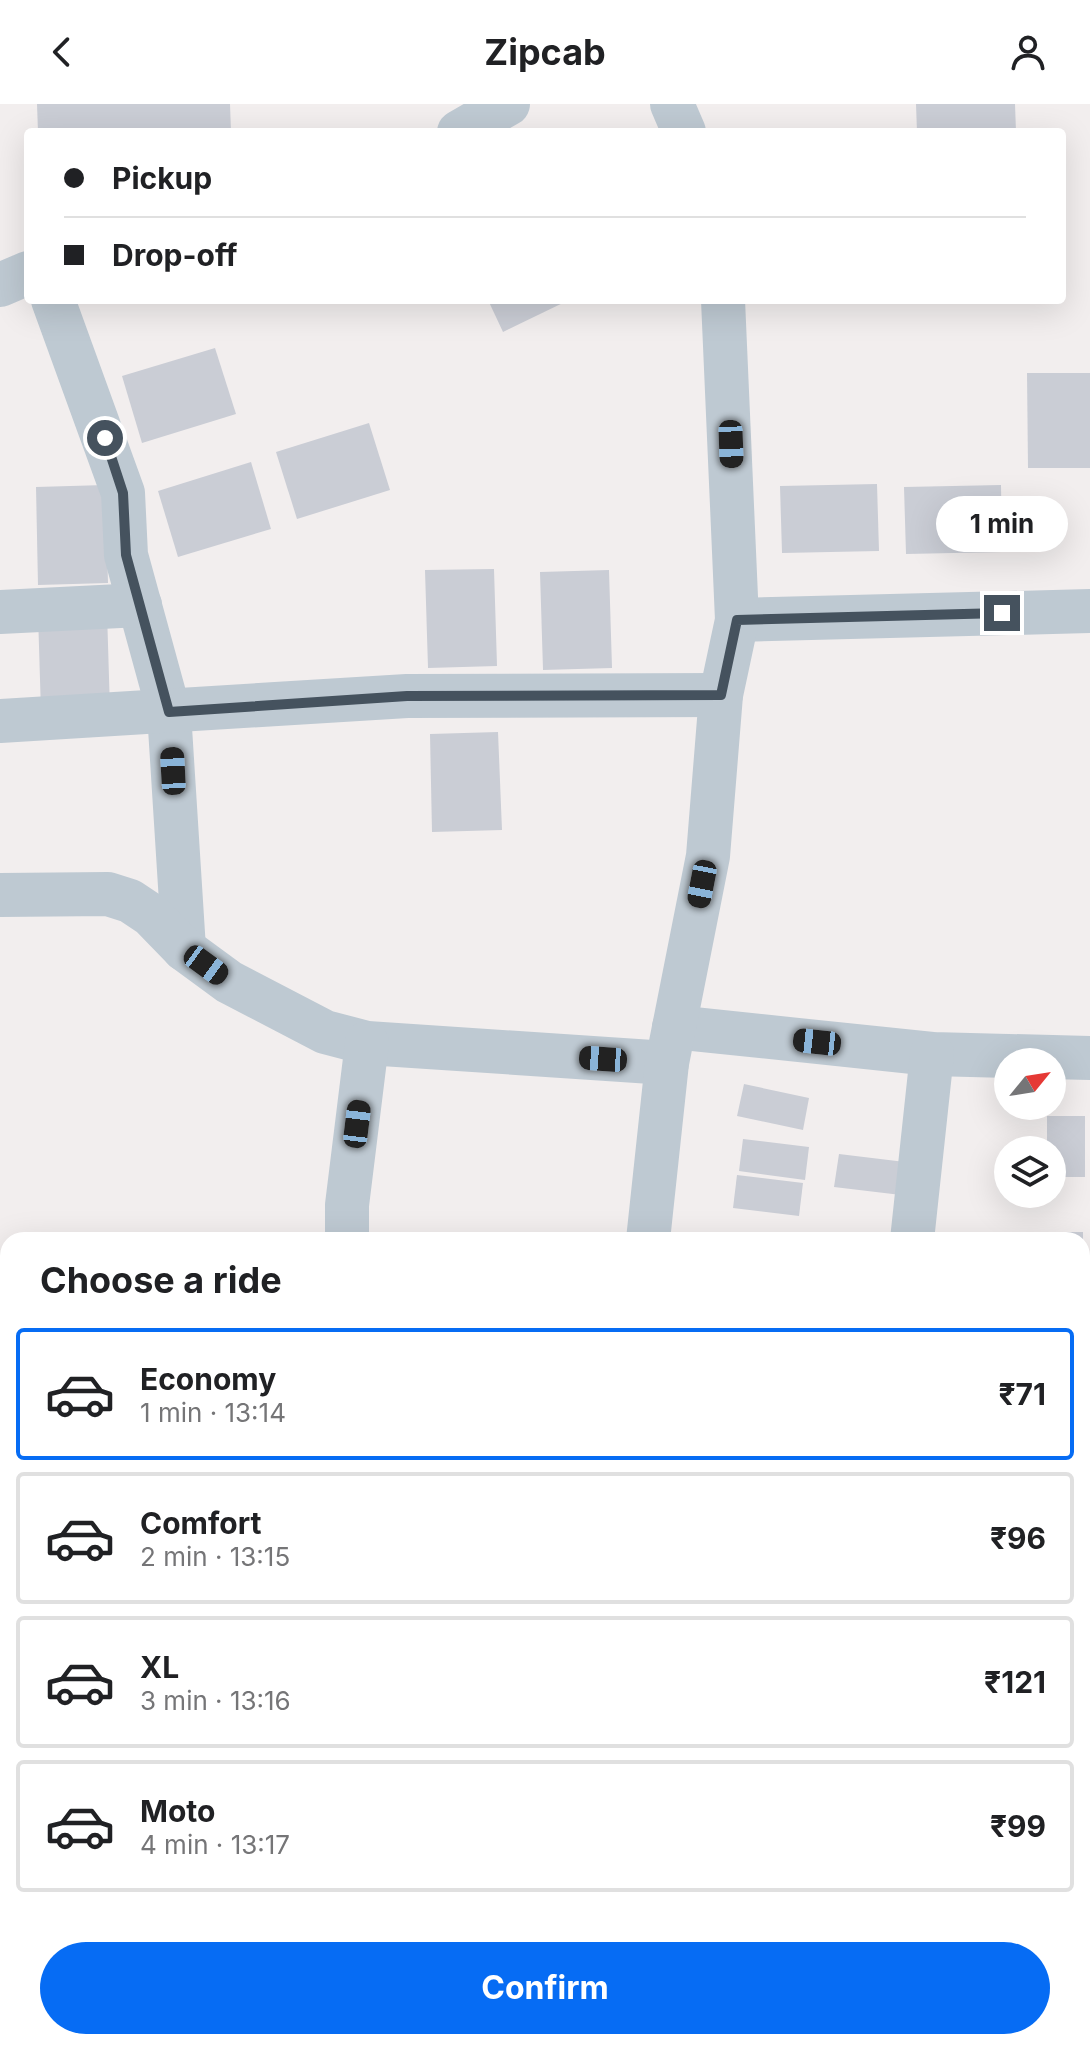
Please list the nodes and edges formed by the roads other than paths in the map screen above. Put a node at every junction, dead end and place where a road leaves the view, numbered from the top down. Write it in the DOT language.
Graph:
graph roads {
  1 [pos="508,104"];
  2 [pos="672,104"];
  3 [pos="705,104"];
  4 [pos="466,128"];
  5 [pos="682,128"];
  6 [pos="707,128"];
  7 [pos="24,275"];
  8 [pos="0,285"];
  9 [pos="54,304"];
  10 [pos="723,304"];
  11 [pos="140,605"];
  12 [pos="1090,611"];
  13 [pos="0,612"];
  14 [pos="737,620"];
  15 [pos="721,695"];
  16 [pos="169,712"];
  17 [pos="0,721"];
  18 [pos="0,895"];
  19 [pos="184,949"];
  20 [pos="367,1043"];
  21 [pos="670,1045"];
  22 [pos="932,1054"];
  23 [pos="1090,1058"];
  24 [pos="347,1232"];
  25 [pos="649,1232"];
  26 [pos="913,1232"];
  1 -- 4 [label="street"];
  2 -- 5 [label="street"];
  3 -- 6 [label="street"];
  7 -- 8 [label="street"];
  9 -- 11 [label="street"];
  10 -- 14 [label="street"];
  11 -- 13 [label="street"];
  11 -- 16 [label="street"];
  12 -- 14 [label="street"];
  14 -- 15 [label="street"];
  15 -- 16 [label="street"];
  15 -- 21 [label="street"];
  16 -- 17 [label="street"];
  16 -- 19 [label="street"];
  18 -- 19 [label="street"];
  19 -- 20 [label="street"];
  20 -- 21 [label="street"];
  20 -- 24 [label="street"];
  21 -- 22 [label="street"];
  21 -- 25 [label="street"];
  22 -- 23 [label="street"];
  22 -- 26 [label="street"];
}
